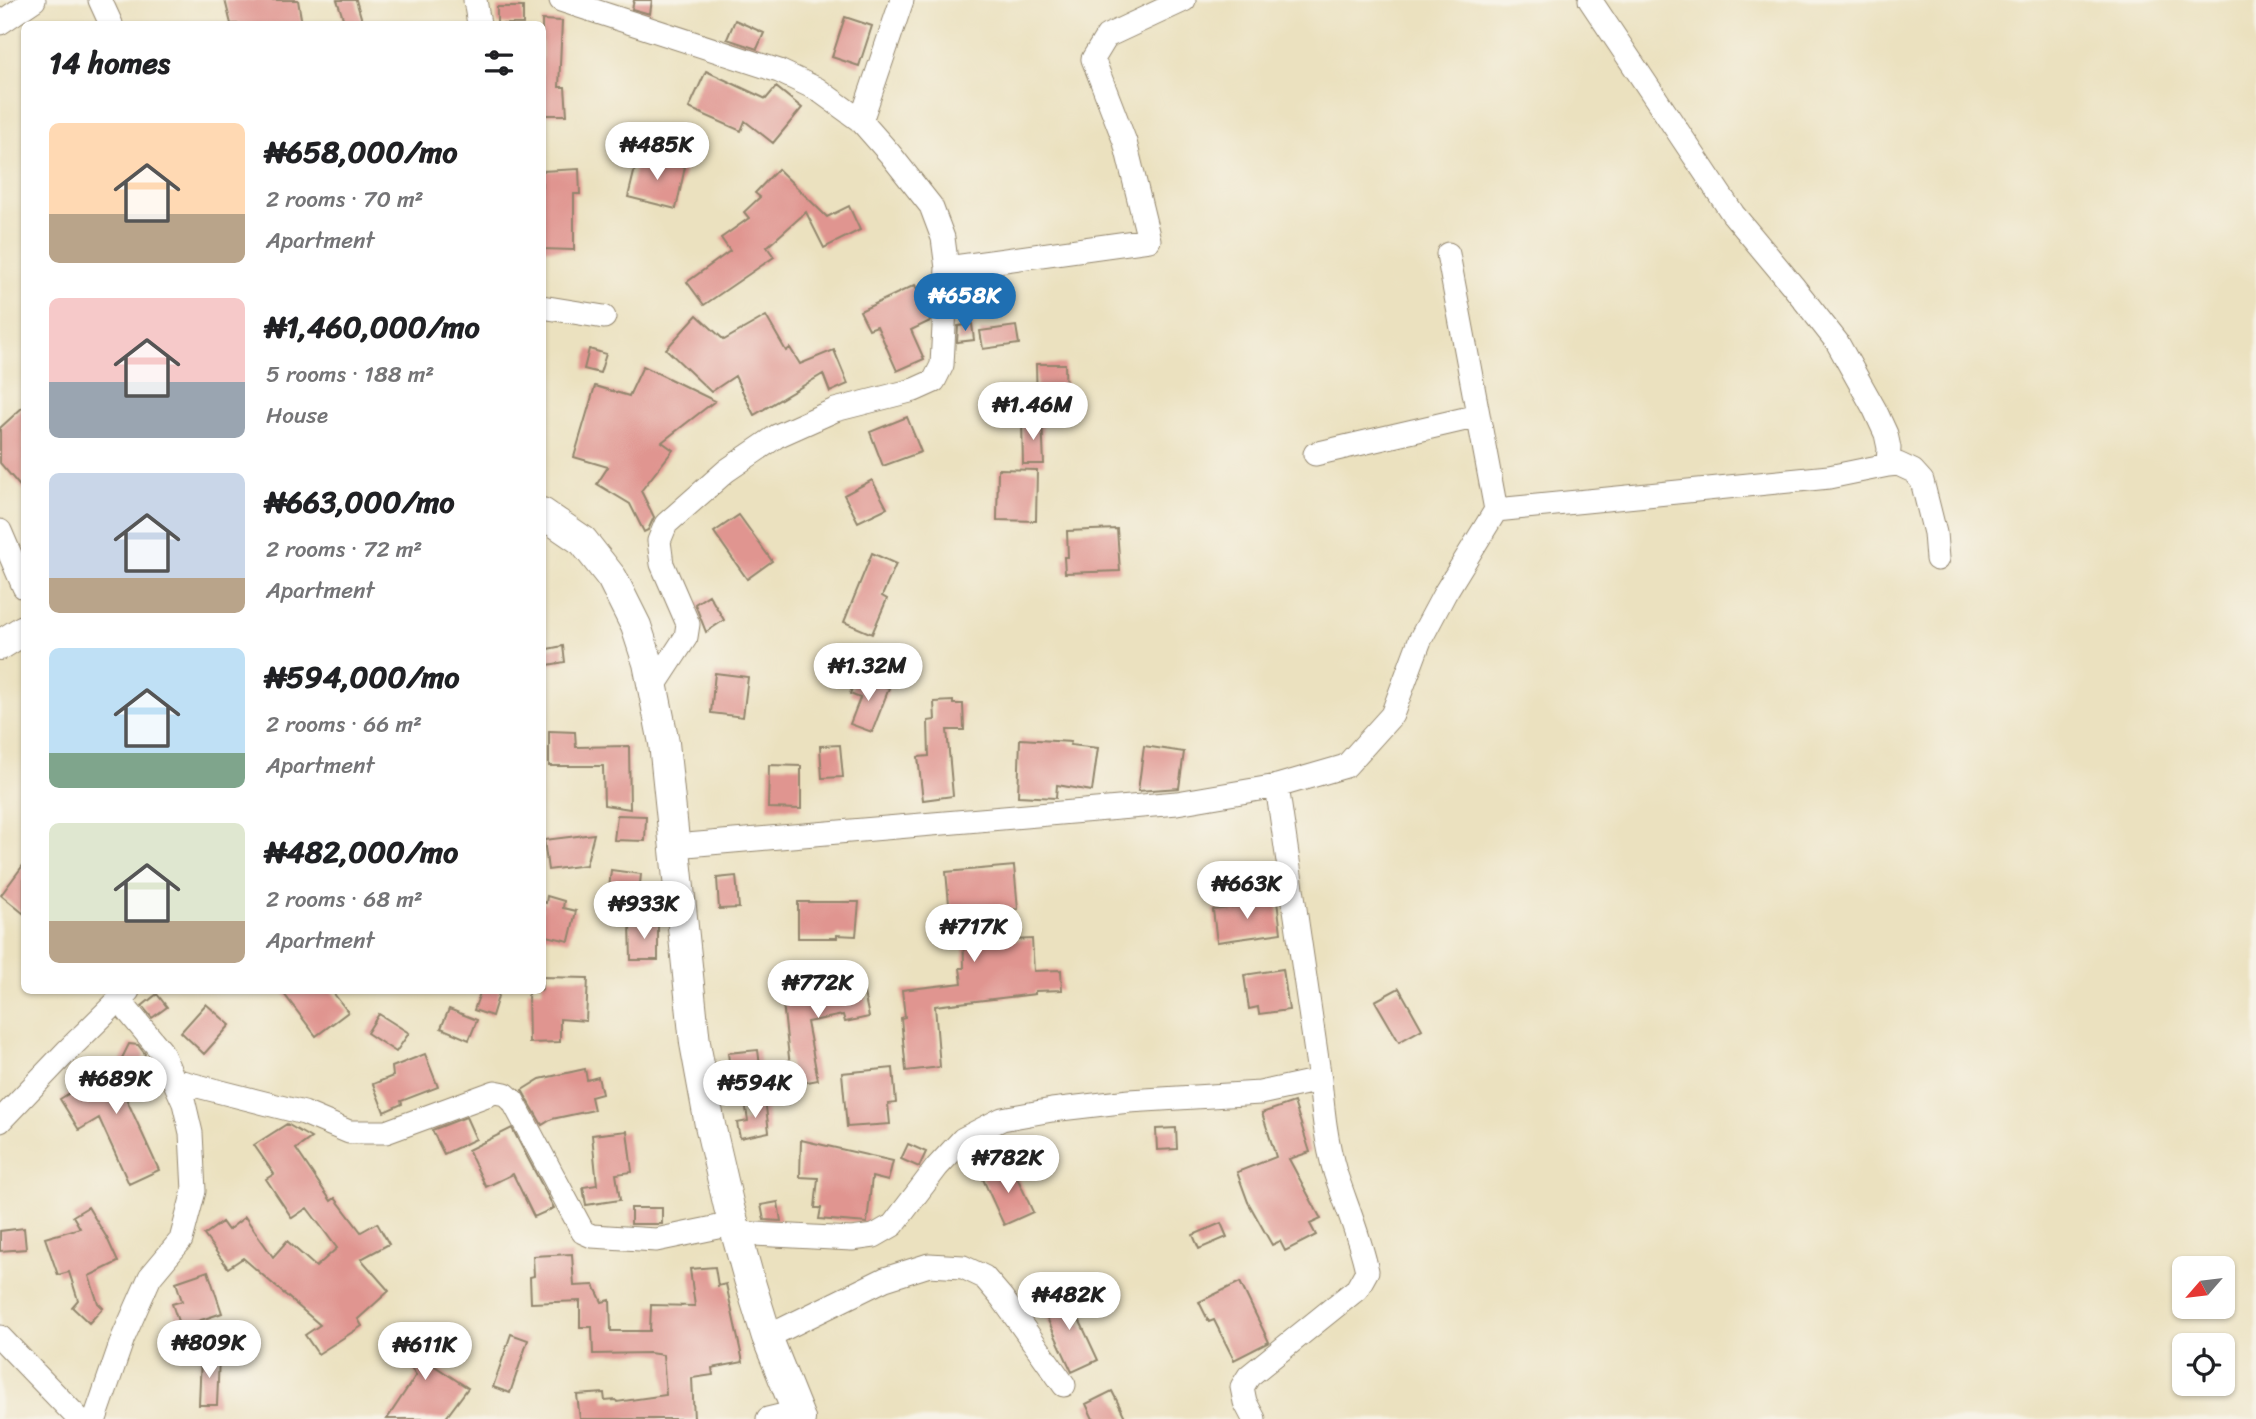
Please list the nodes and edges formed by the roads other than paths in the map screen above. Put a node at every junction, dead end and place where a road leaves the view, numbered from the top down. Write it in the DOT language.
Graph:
graph roads {
  1 [pos="34,0"];
  2 [pos="100,0"];
  3 [pos="475,0"];
  4 [pos="561,0"];
  5 [pos="902,0"];
  6 [pos="1184,0"];
  7 [pos="1590,0"];
  8 [pos="110,21"];
  9 [pos="478,21"];
  10 [pos="0,23"];
  11 [pos="860,121"];
  12 [pos="1448,254"];
  13 [pos="947,268"];
  14 [pos="546,308"];
  15 [pos="604,317"];
  16 [pos="1478,416"];
  17 [pos="1315,454"];
  18 [pos="1888,465"];
  19 [pos="1496,510"];
  20 [pos="546,516"];
  21 [pos="0,531"];
  22 [pos="1937,559"];
  23 [pos="21,580"];
  24 [pos="21,632"];
  25 [pos="0,645"];
  26 [pos="652,689"];
  27 [pos="1277,786"];
  28 [pos="675,846"];
  29 [pos="124,995"];
  30 [pos="174,1080"];
  31 [pos="1320,1080"];
  32 [pos="0,1121"];
  33 [pos="735,1229"];
  34 [pos="767,1336"];
  35 [pos="0,1337"];
  36 [pos="1063,1385"];
  37 [pos="788,1417"];
  38 [pos="79,1419"];
  39 [pos="95,1419"];
  40 [pos="1254,1419"];
  1 -- 10 [label="street"];
  2 -- 8 [label="street"];
  3 -- 9 [label="street"];
  4 -- 11 [label="street"];
  5 -- 11 [label="street"];
  6 -- 13 [label="street"];
  7 -- 18 [label="street"];
  11 -- 13 [label="street"];
  12 -- 16 [label="street"];
  13 -- 26 [label="street"];
  14 -- 15 [label="street"];
  16 -- 17 [label="street"];
  16 -- 19 [label="street"];
  18 -- 19 [label="street"];
  18 -- 22 [label="street"];
  19 -- 27 [label="street"];
  20 -- 26 [label="main road"];
  21 -- 23 [label="street"];
  24 -- 25 [label="main road"];
  26 -- 28 [label="main road"];
  27 -- 28 [label="street"];
  27 -- 31 [label="street"];
  28 -- 33 [label="main road"];
  29 -- 30 [label="street"];
  29 -- 32 [label="street"];
  30 -- 33 [label="street"];
  30 -- 39 [label="street"];
  31 -- 33 [label="street"];
  31 -- 40 [label="street"];
  33 -- 34 [label="main road"];
  34 -- 36 [label="street"];
  34 -- 37 [label="main road"];
  35 -- 38 [label="street"];
}
